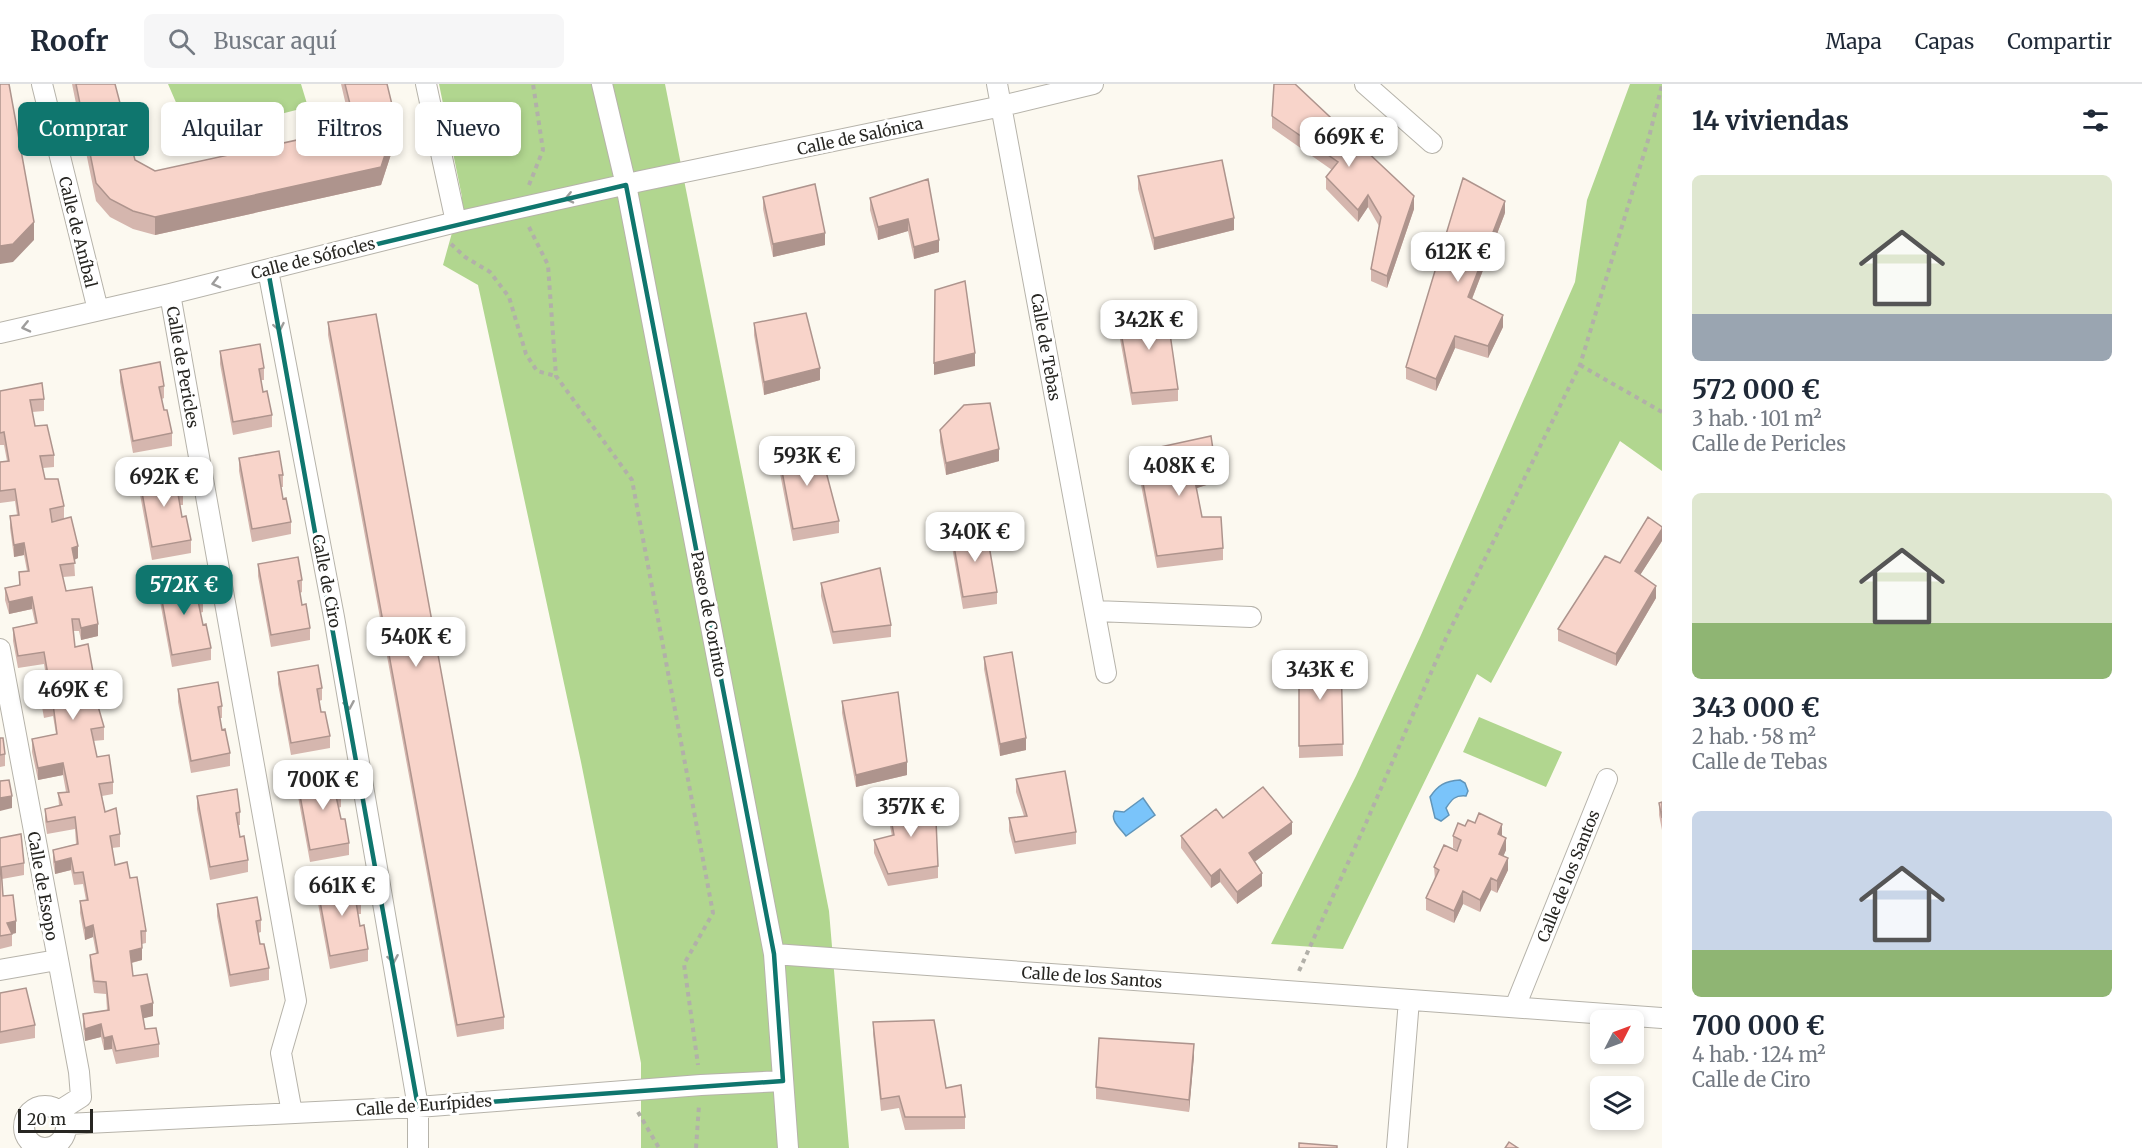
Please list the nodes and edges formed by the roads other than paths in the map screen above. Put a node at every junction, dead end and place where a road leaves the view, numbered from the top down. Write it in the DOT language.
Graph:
graph roads {
  1 [pos="42,84"];
  2 [pos="426,84"];
  3 [pos="602,84"];
  4 [pos="997,84"];
  5 [pos="1093,84"];
  6 [pos="1365,84"];
  7 [pos="1002,106"];
  8 [pos="1432,143"];
  9 [pos="626,185"];
  10 [pos="451,223"];
  11 [pos="268,270"];
  12 [pos="170,294"];
  13 [pos="98,310"];
  14 [pos="0,333"];
  15 [pos="1095,611"];
  16 [pos="1251,617"];
  17 [pos="0,649"];
  18 [pos="1106,673"];
  19 [pos="1607,778"];
  20 [pos="774,954"];
  21 [pos="57,960"];
  22 [pos="0,970"];
  23 [pos="1409,1000"];
  24 [pos="1515,1007"];
  25 [pos="1662,1018"];
  26 [pos="783,1082"];
  27 [pos="418,1107"];
  28 [pos="292,1113"];
  29 [pos="62,1118"];
  30 [pos="51,1148"];
  31 [pos="418,1148"];
  32 [pos="788,1148"];
  33 [pos="1397,1148"];
  1 -- 13 [label="street, Calle de Aníbal"];
  2 -- 10 [label="street"];
  3 -- 9 [label="street, Paseo de Corinto"];
  4 -- 7 [label="street, Calle de Tebas"];
  5 -- 7 [label="street, Calle de Salónica"];
  6 -- 8 [label="street"];
  7 -- 9 [label="street, Calle de Salónica"];
  7 -- 15 [label="street, Calle de Tebas"];
  9 -- 10 [label="street, Calle de Sófocles, one-way"];
  9 -- 20 [label="street, Paseo de Corinto"];
  10 -- 11 [label="street, Calle de Sófocles"];
  11 -- 12 [label="street, Calle de Sófocles, one-way"];
  11 -- 27 [label="street, Calle de Ciro, one-way"];
  12 -- 13 [label="street, Calle de Sófocles"];
  12 -- 28 [label="street, Calle de Pericles"];
  13 -- 14 [label="street, Calle de Sófocles, one-way"];
  15 -- 16 [label="street"];
  15 -- 18 [label="street, Calle de Tebas"];
  17 -- 21 [label="street, Calle de Esopo"];
  19 -- 24 [label="street, Calle de los Santos"];
  20 -- 23 [label="street, Calle de los Santos"];
  20 -- 26 [label="street, Paseo de Corinto"];
  21 -- 22 [label="street"];
  21 -- 29 [label="street, Calle de Esopo"];
  23 -- 24 [label="street, Calle de los Santos"];
  23 -- 33 [label="street"];
  24 -- 25 [label="street, Calle de los Santos"];
  26 -- 27 [label="street, Calle de Eurípides"];
  26 -- 32 [label="street, Paseo de Corinto"];
  27 -- 28 [label="street, Calle de Eurípides"];
  27 -- 31 [label="street, Calle de Ciro"];
  28 -- 29 [label="street, Calle de Eurípides"];
  29 -- 30 [label="street"];
  29 -- 30 [label="street"];
}
